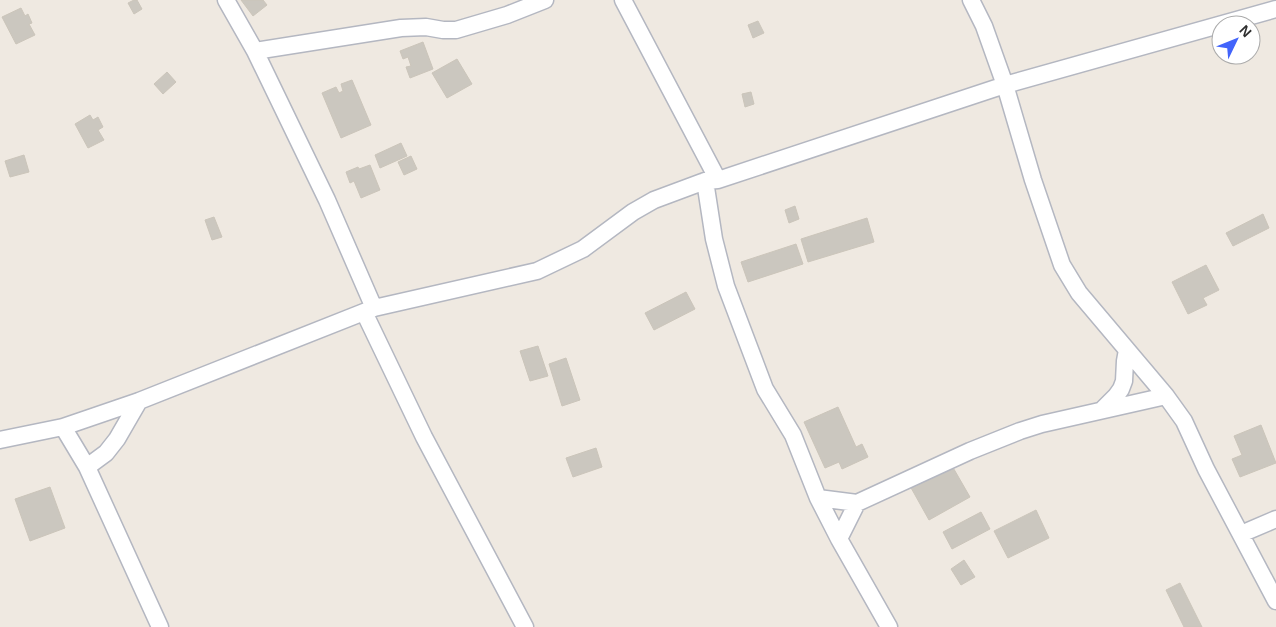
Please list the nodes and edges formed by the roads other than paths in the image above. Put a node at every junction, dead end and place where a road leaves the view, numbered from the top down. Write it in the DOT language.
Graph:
graph roads {
  1 [pos="226,0"];
  2 [pos="544,0"];
  3 [pos="623,0"];
  4 [pos="971,0"];
  5 [pos="1276,9"];
  6 [pos="255,51"];
  7 [pos="1005,85"];
  8 [pos="712,180"];
  9 [pos="369,310"];
  10 [pos="1127,350"];
  11 [pos="1166,396"];
  12 [pos="139,401"];
  13 [pos="1102,410"];
  14 [pos="63,427"];
  15 [pos="0,440"];
  16 [pos="87,467"];
  17 [pos="818,498"];
  18 [pos="858,503"];
  19 [pos="1276,519"];
  20 [pos="1241,534"];
  21 [pos="840,539"];
  22 [pos="1276,601"];
  23 [pos="160,627"];
  24 [pos="525,627"];
  25 [pos="890,627"];
  1 -- 6 [label="street"];
  2 -- 6 [label="street"];
  3 -- 8 [label="street"];
  4 -- 7 [label="street"];
  5 -- 7 [label="street"];
  6 -- 9 [label="street"];
  7 -- 8 [label="street"];
  7 -- 10 [label="street"];
  8 -- 9 [label="street"];
  8 -- 17 [label="street"];
  9 -- 12 [label="street"];
  9 -- 24 [label="street"];
  10 -- 11 [label="street"];
  10 -- 13 [label="street"];
  11 -- 13 [label="street"];
  11 -- 20 [label="street"];
  12 -- 14 [label="street"];
  12 -- 16 [label="street"];
  13 -- 18 [label="street"];
  14 -- 15 [label="street"];
  14 -- 16 [label="street"];
  16 -- 23 [label="street"];
  17 -- 18 [label="street"];
  17 -- 21 [label="street"];
  18 -- 21 [label="street"];
  19 -- 20 [label="street"];
  20 -- 22 [label="street"];
  21 -- 25 [label="street"];
}
